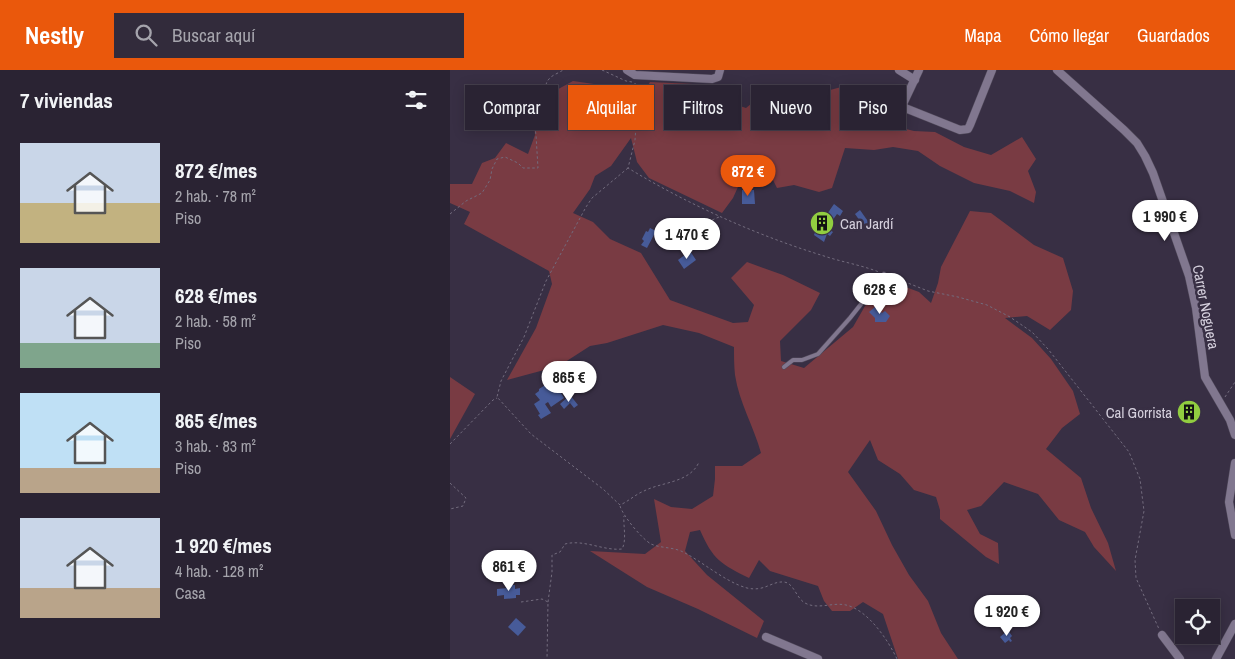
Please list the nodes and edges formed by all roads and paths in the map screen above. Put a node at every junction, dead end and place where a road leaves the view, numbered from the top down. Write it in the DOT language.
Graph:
graph roads {
  1 [pos="563,70"];
  2 [pos="602,70"];
  3 [pos="627,70"];
  4 [pos="720,70"];
  5 [pos="899,70"];
  6 [pos="920,70"];
  7 [pos="992,70"];
  8 [pos="1057,70"];
  9 [pos="915,80"];
  10 [pos="628,168"];
  11 [pos="450,214"];
  12 [pos="719,217"];
  13 [pos="680,234"];
  14 [pos="884,274"];
  15 [pos="784,367"];
  16 [pos="1235,382"];
  17 [pos="497,397"];
  18 [pos="1220,404"];
  19 [pos="1235,435"];
  20 [pos="450,444"];
  21 [pos="698,462"];
  22 [pos="1235,463"];
  23 [pos="450,483"];
  24 [pos="620,505"];
  25 [pos="450,510"];
  26 [pos="624,515"];
  27 [pos="1235,535"];
  28 [pos="521,602"];
  29 [pos="548,602"];
  30 [pos="1235,624"];
  31 [pos="1162,635"];
  32 [pos="766,637"];
  33 [pos="548,659"];
  34 [pos="818,659"];
  35 [pos="897,659"];
  36 [pos="1180,659"];
  37 [pos="1216,659"];
  1 -- 11 [label="path"];
  2 -- 10 [label="path"];
  3 -- 4 [label="street"];
  5 -- 9 [label="street"];
  6 -- 9 [label="street"];
  7 -- 9 [label="street"];
  8 -- 18 [label="street, Carrer Noguera"];
  10 -- 12 [label="path"];
  10 -- 17 [label="path"];
  12 -- 13 [label="path"];
  12 -- 14 [label="path"];
  14 -- 15 [label="lane"];
  14 -- 31 [label="path"];
  16 -- 18 [label="path"];
  17 -- 20 [label="path"];
  17 -- 24 [label="path"];
  18 -- 19 [label="street, Carrer Noguera"];
  21 -- 24 [label="path"];
  22 -- 27 [label="street"];
  23 -- 25 [label="path"];
  24 -- 26 [label="path"];
  26 -- 29 [label="path"];
  26 -- 35 [label="path"];
  28 -- 29 [label="path"];
  29 -- 33 [label="path"];
  30 -- 37 [label="street"];
  31 -- 36 [label="street"];
  32 -- 34 [label="street"];
}
